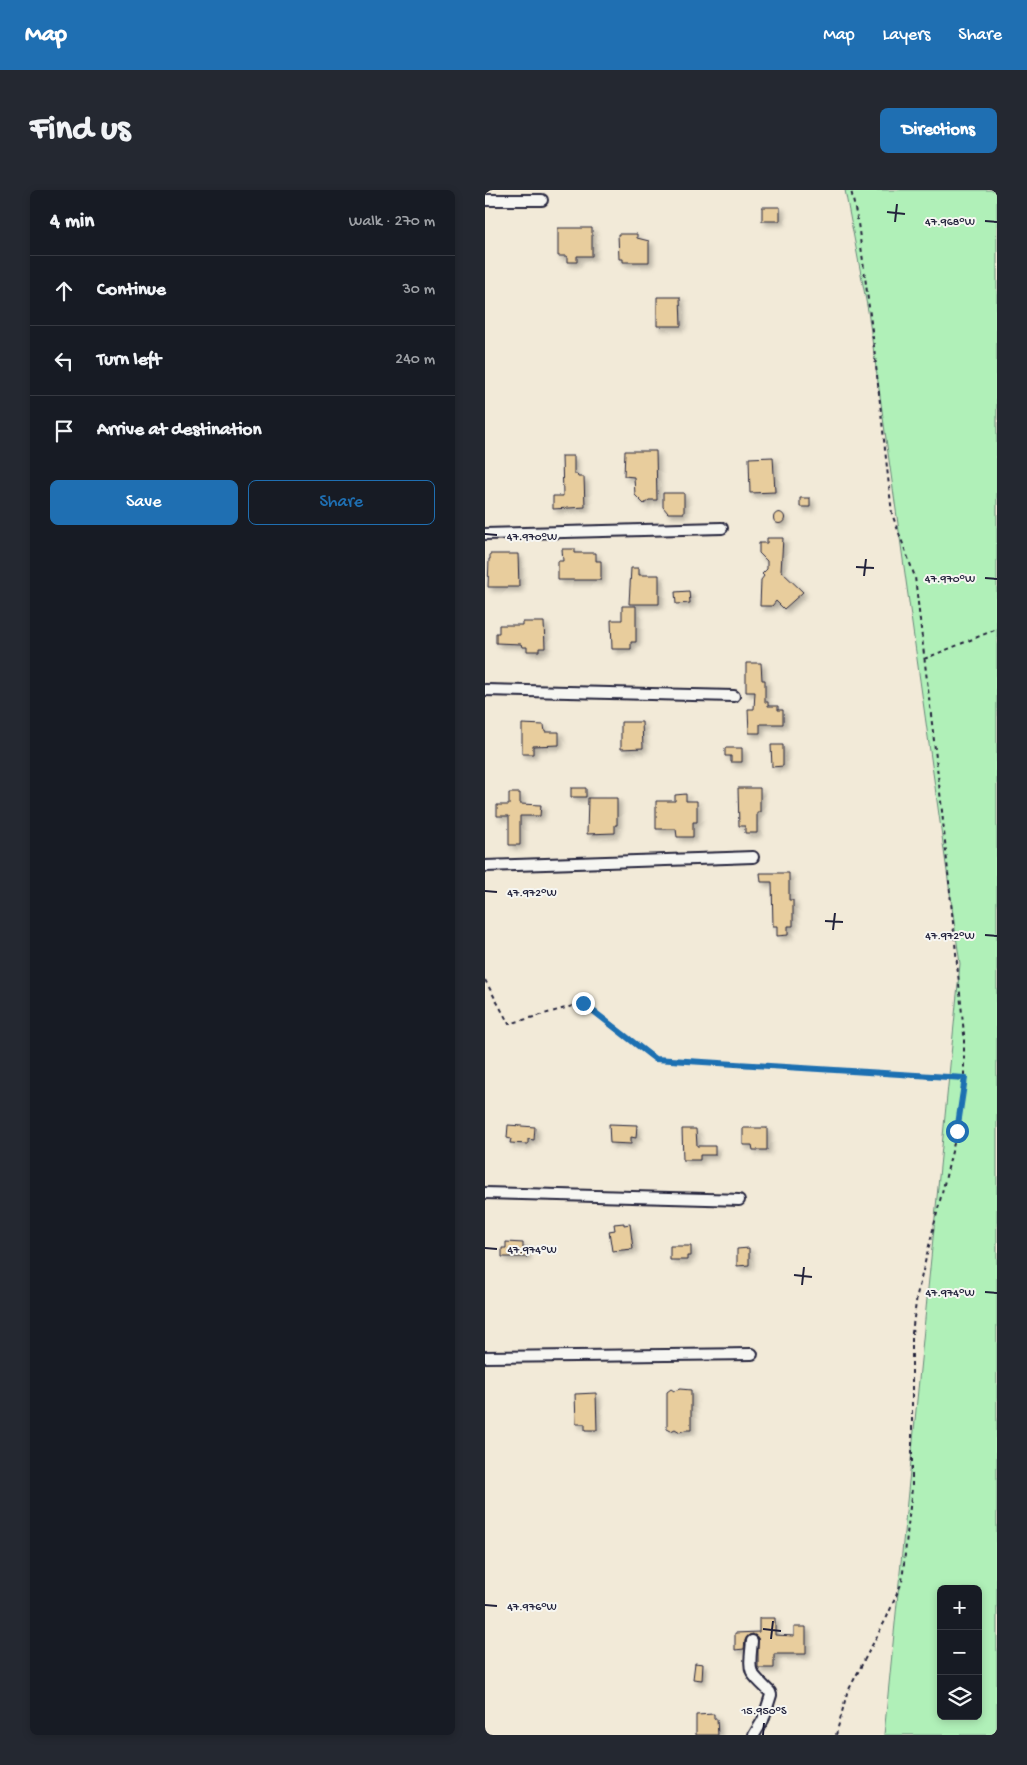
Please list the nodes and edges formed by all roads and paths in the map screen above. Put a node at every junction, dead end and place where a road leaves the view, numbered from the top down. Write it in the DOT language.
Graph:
graph roads {
  1 [pos="851,190"];
  2 [pos="485,200"];
  3 [pos="542,200"];
  4 [pos="722,528"];
  5 [pos="485,534"];
  6 [pos="997,629"];
  7 [pos="924,659"];
  8 [pos="485,690"];
  9 [pos="734,696"];
  10 [pos="753,857"];
  11 [pos="485,866"];
  12 [pos="485,980"];
  13 [pos="965,1078"];
  14 [pos="485,1193"];
  15 [pos="739,1200"];
  16 [pos="752,1354"];
  17 [pos="485,1357"];
  18 [pos="752,1641"];
  19 [pos="754,1735"];
  20 [pos="836,1735"];
  1 -- 7 [label="path"];
  2 -- 3 [label="street"];
  4 -- 5 [label="street"];
  6 -- 7 [label="path"];
  7 -- 13 [label="path"];
  8 -- 9 [label="street"];
  10 -- 11 [label="street"];
  12 -- 13 [label="path"];
  13 -- 20 [label="path"];
  14 -- 15 [label="street"];
  16 -- 17 [label="street"];
  18 -- 19 [label="street"];
}
